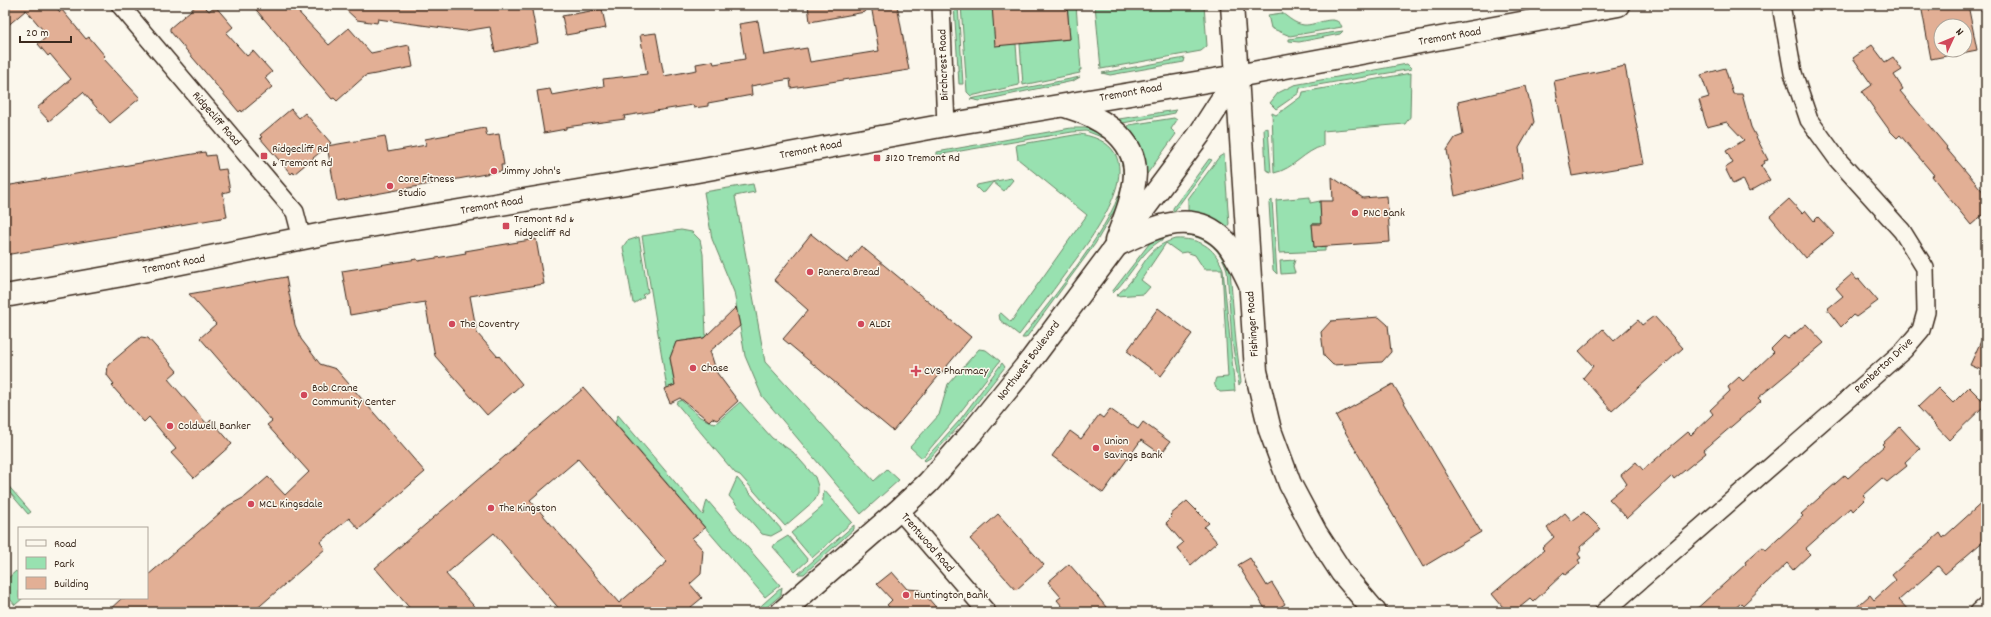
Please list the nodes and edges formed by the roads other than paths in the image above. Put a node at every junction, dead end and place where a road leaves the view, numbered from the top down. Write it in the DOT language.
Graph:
graph roads {
  1 [pos="120,5"];
  2 [pos="941,5"];
  3 [pos="1232,5"];
  4 [pos="1618,5"];
  5 [pos="1781,5"];
  6 [pos="1237,76"];
  7 [pos="1062,105"];
  8 [pos="946,125"];
  9 [pos="302,239"];
  10 [pos="1114,246"];
  11 [pos="1249,282"];
  12 [pos="5,296"];
  13 [pos="899,510"];
  14 [pos="1986,606"];
  15 [pos="782,612"];
  16 [pos="987,612"];
  17 [pos="1375,612"];
  18 [pos="1604,612"];
  19 [pos="1979,612"];
  1 -- 9 [label="street, Ridgecliff Road"];
  2 -- 8 [label="street, Birchcrest Road"];
  3 -- 6 [label="main road, Fishinger Road"];
  4 -- 6 [label="main road, Tremont Road"];
  5 -- 18 [label="street, Pemberton Drive"];
  6 -- 7 [label="main road, Tremont Road"];
  6 -- 10 [label="main road, Northwest Boulevard"];
  6 -- 11 [label="main road, Fishinger Road"];
  7 -- 8 [label="main road, Tremont Road"];
  7 -- 10 [label="main road"];
  8 -- 9 [label="main road, Tremont Road"];
  9 -- 12 [label="main road, Tremont Road"];
  10 -- 11 [label="main road"];
  10 -- 13 [label="main road, Northwest Boulevard"];
  11 -- 17 [label="main road, Fishinger Road"];
  13 -- 15 [label="main road, Northwest Boulevard"];
  13 -- 16 [label="street, Trentwood Road"];
  14 -- 19 [label="street"];
}
